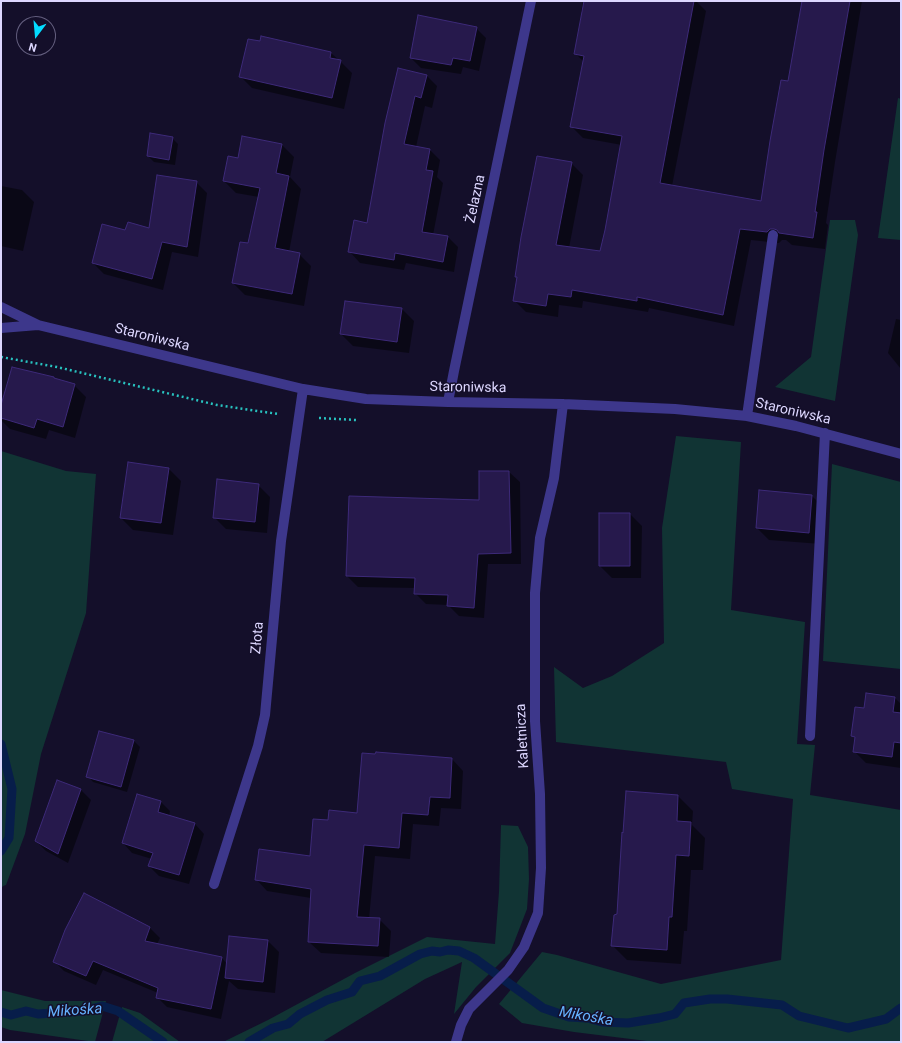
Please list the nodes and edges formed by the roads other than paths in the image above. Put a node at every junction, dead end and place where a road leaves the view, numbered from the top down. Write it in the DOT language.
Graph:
graph roads {
  1 [pos="531,1"];
  2 [pos="773,235"];
  3 [pos="1,306"];
  4 [pos="38,325"];
  5 [pos="1,328"];
  6 [pos="303,389"];
  7 [pos="448,402"];
  8 [pos="563,404"];
  9 [pos="747,416"];
  10 [pos="825,434"];
  11 [pos="901,454"];
  12 [pos="810,736"];
  13 [pos="214,884"];
  14 [pos="456,1042"];
  1 -- 7 [label="street, Żelazna"];
  2 -- 9 [label="street"];
  3 -- 4 [label="street, Staroniwska"];
  4 -- 5 [label="street, Staroniwska"];
  4 -- 6 [label="street, Staroniwska"];
  6 -- 7 [label="street, Staroniwska"];
  6 -- 13 [label="street, Złota"];
  7 -- 8 [label="street, Staroniwska"];
  8 -- 9 [label="street, Staroniwska"];
  8 -- 14 [label="street, Kaletnicza"];
  9 -- 10 [label="street, Staroniwska"];
  10 -- 11 [label="street, Staroniwska"];
  10 -- 12 [label="street"];
}
